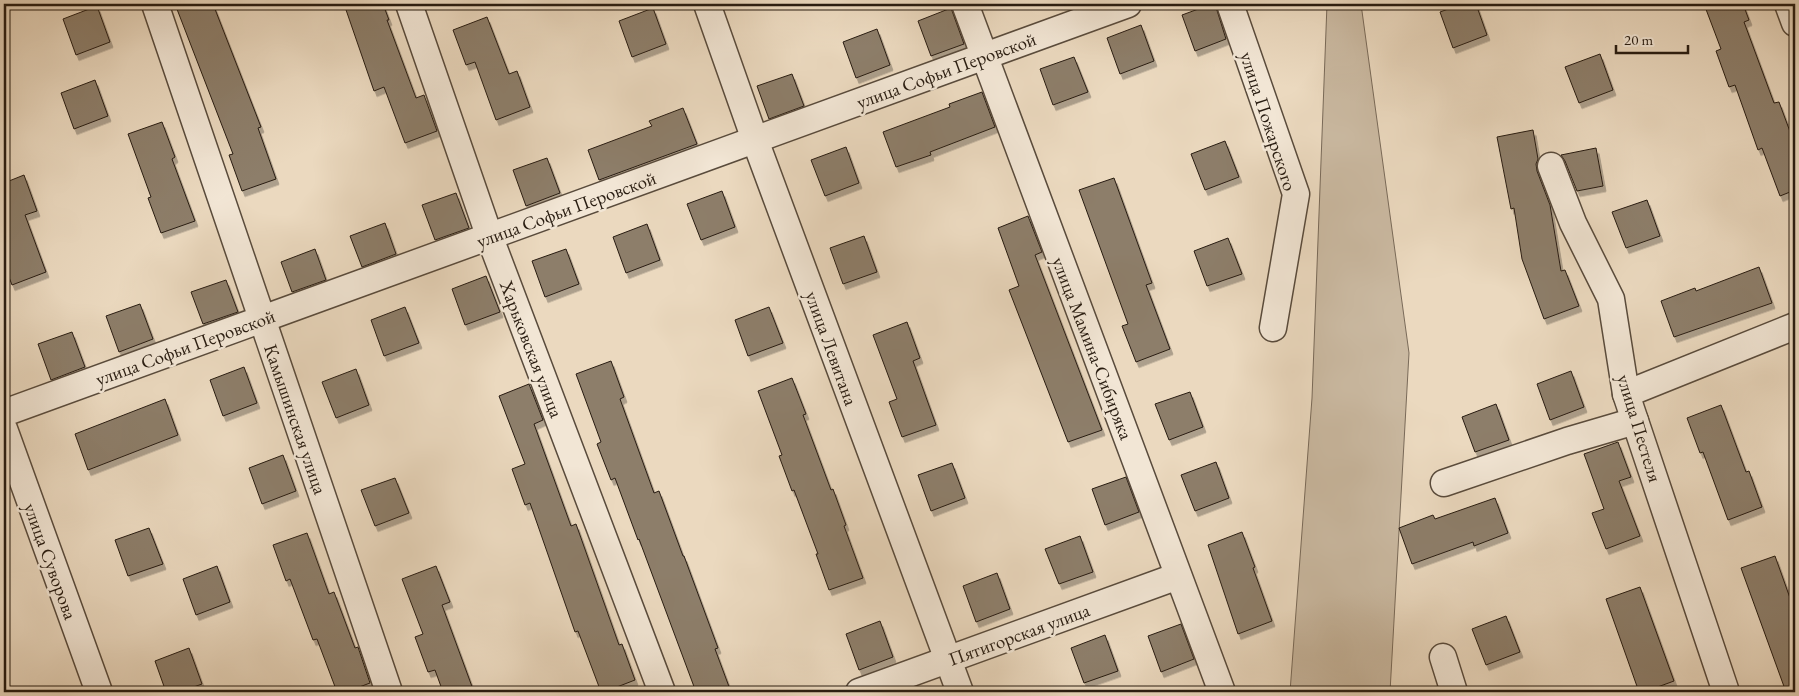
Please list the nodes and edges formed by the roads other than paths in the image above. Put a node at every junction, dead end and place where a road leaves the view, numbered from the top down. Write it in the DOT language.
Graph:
graph roads {
  1 [pos="155,4"];
  2 [pos="409,4"];
  3 [pos="707,4"];
  4 [pos="965,4"];
  5 [pos="1128,4"];
  6 [pos="1230,4"];
  7 [pos="1788,4"];
  8 [pos="1795,23"];
  9 [pos="983,56"];
  10 [pos="755,140"];
  11 [pos="1551,166"];
  12 [pos="490,238"];
  13 [pos="262,319"];
  14 [pos="1795,326"];
  15 [pos="1273,328"];
  16 [pos="1626,394"];
  17 [pos="4,413"];
  18 [pos="1635,421"];
  19 [pos="4,429"];
  20 [pos="1444,482"];
  21 [pos="1178,576"];
  22 [pos="1443,657"];
  23 [pos="948,660"];
  24 [pos="99,692"];
  25 [pos="389,692"];
  26 [pos="662,692"];
  27 [pos="859,692"];
  28 [pos="960,692"];
  29 [pos="1222,692"];
  30 [pos="1454,692"];
  31 [pos="1726,692"];
  1 -- 13 [label="street, Камышинская улица"];
  2 -- 12 [label="street, Харьковская улица"];
  3 -- 10 [label="street, улица Левитана"];
  4 -- 9 [label="street, улица Мамина-Сибиряка"];
  5 -- 9 [label="street, улица Софьи Перовской"];
  6 -- 15 [label="street, улица Пожарского"];
  7 -- 8 [label="street"];
  9 -- 10 [label="street, улица Софьи Перовской"];
  9 -- 21 [label="street, улица Мамина-Сибиряка"];
  10 -- 12 [label="street, улица Софьи Перовской"];
  10 -- 23 [label="street, улица Левитана"];
  11 -- 16 [label="street, улица Пестеля"];
  12 -- 13 [label="street, улица Софьи Перовской"];
  12 -- 26 [label="street, Харьковская улица"];
  13 -- 17 [label="street, улица Софьи Перовской"];
  13 -- 25 [label="street, Камышинская улица"];
  14 -- 16 [label="street"];
  16 -- 18 [label="street, улица Пестеля"];
  18 -- 20 [label="street"];
  18 -- 31 [label="street, улица Пестеля"];
  19 -- 24 [label="street, улица Суворова"];
  21 -- 23 [label="street, Пятигорская улица"];
  21 -- 29 [label="street, улица Мамина-Сибиряка"];
  22 -- 30 [label="street"];
  23 -- 27 [label="street, Пятигорская улица"];
  23 -- 28 [label="street, улица Левитана"];
}
